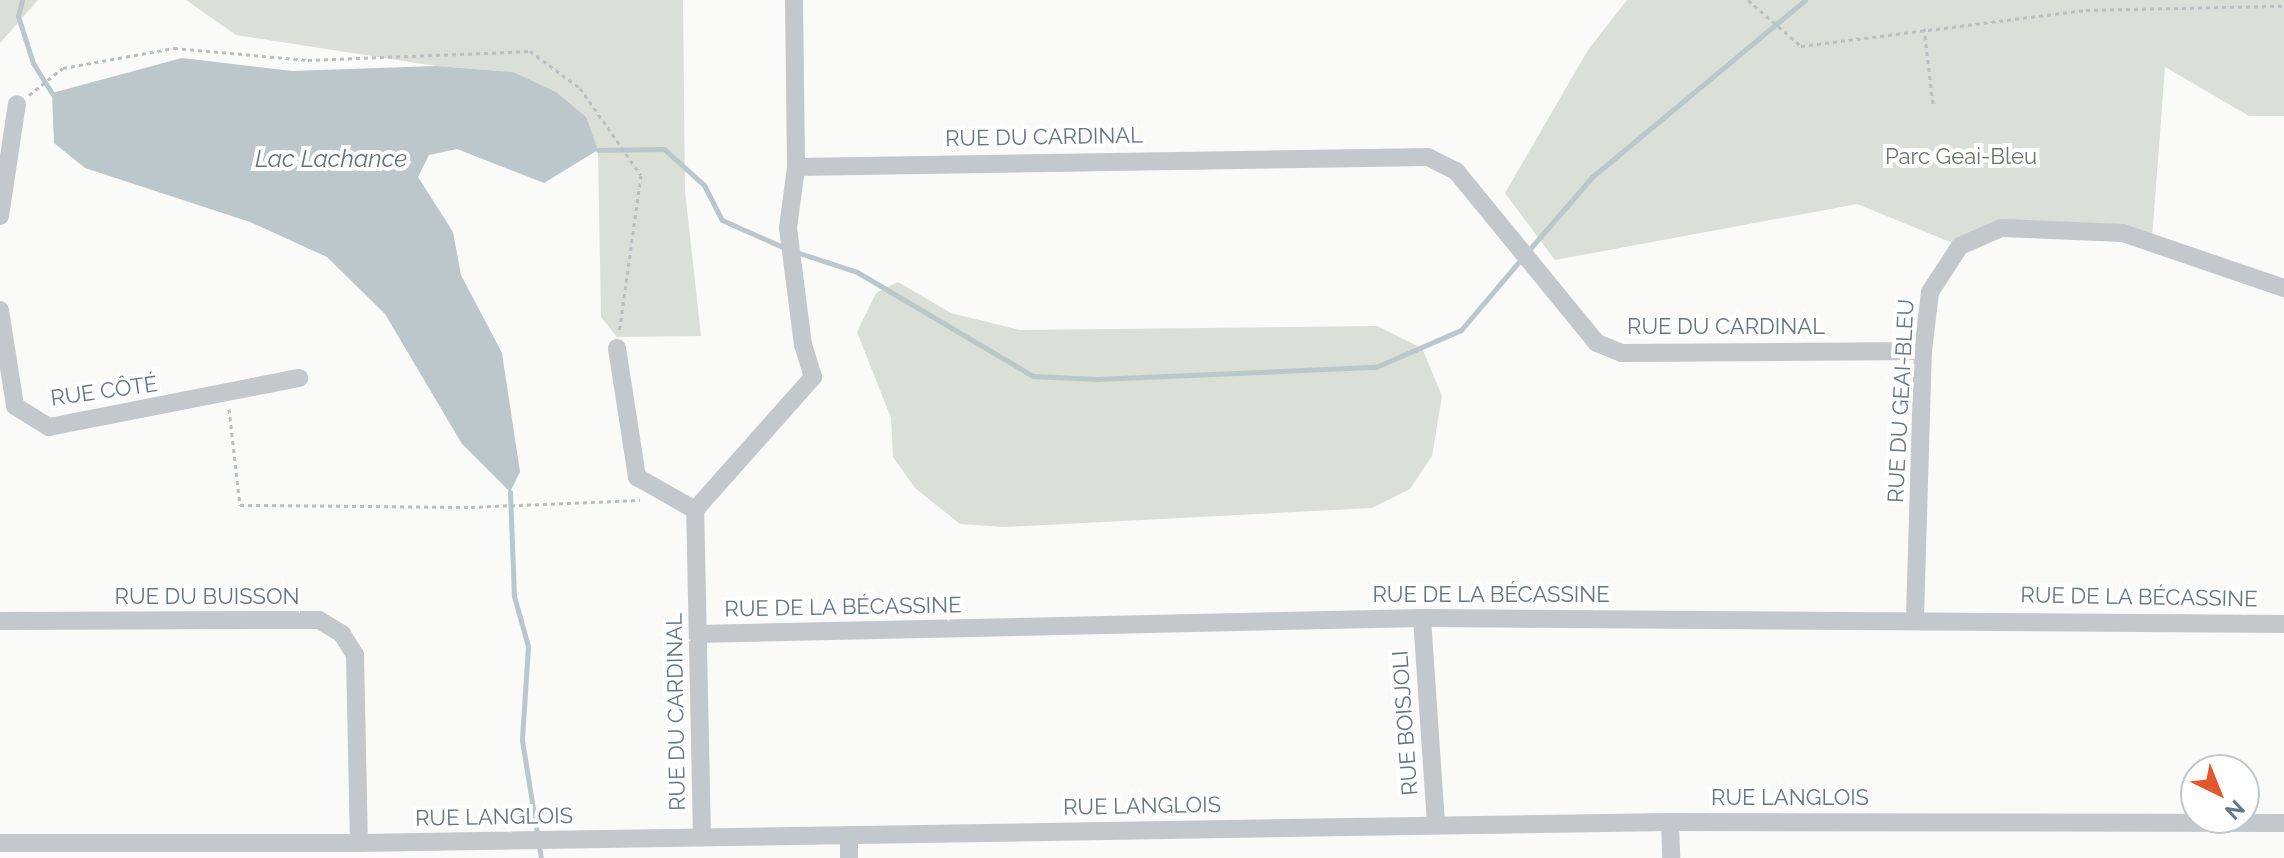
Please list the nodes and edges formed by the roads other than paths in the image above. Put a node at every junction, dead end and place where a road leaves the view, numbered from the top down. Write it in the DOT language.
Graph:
graph roads {
  1 [pos="794,0"];
  2 [pos="17,104"];
  3 [pos="796,167"];
  4 [pos="0,216"];
  5 [pos="2284,288"];
  6 [pos="0,310"];
  7 [pos="617,348"];
  8 [pos="1923,351"];
  9 [pos="299,378"];
  10 [pos="695,510"];
  11 [pos="1915,617"];
  12 [pos="1422,618"];
  13 [pos="0,621"];
  14 [pos="2284,624"];
  15 [pos="698,634"];
  16 [pos="1670,822"];
  17 [pos="2284,823"];
  18 [pos="1436,825"];
  19 [pos="849,835"];
  20 [pos="702,837"];
  21 [pos="0,843"];
  22 [pos="359,843"];
  23 [pos="849,858"];
  24 [pos="1671,858"];
  1 -- 3 [label="street"];
  2 -- 4 [label="street"];
  3 -- 8 [label="street, RUE DU CARDINAL"];
  3 -- 10 [label="street"];
  5 -- 8 [label="street, RUE DU GEAI-BLEU"];
  6 -- 9 [label="street, RUE CÔTÉ"];
  7 -- 10 [label="street"];
  8 -- 11 [label="street, RUE DU GEAI-BLEU"];
  10 -- 15 [label="street, RUE DU CARDINAL"];
  11 -- 12 [label="street, RUE DE LA BÉCASSINE"];
  11 -- 14 [label="street, RUE DE LA BÉCASSINE"];
  12 -- 15 [label="street, RUE DE LA BÉCASSINE"];
  12 -- 18 [label="street, RUE BOISJOLI"];
  13 -- 22 [label="street, RUE DU BUISSON"];
  15 -- 20 [label="street, RUE DU CARDINAL"];
  16 -- 17 [label="street, RUE LANGLOIS"];
  16 -- 18 [label="street, RUE LANGLOIS"];
  16 -- 24 [label="street"];
  18 -- 19 [label="street, RUE LANGLOIS"];
  19 -- 20 [label="street, RUE LANGLOIS"];
  19 -- 23 [label="street"];
  20 -- 22 [label="street, RUE LANGLOIS"];
  21 -- 22 [label="street, RUE LANGLOIS"];
}
